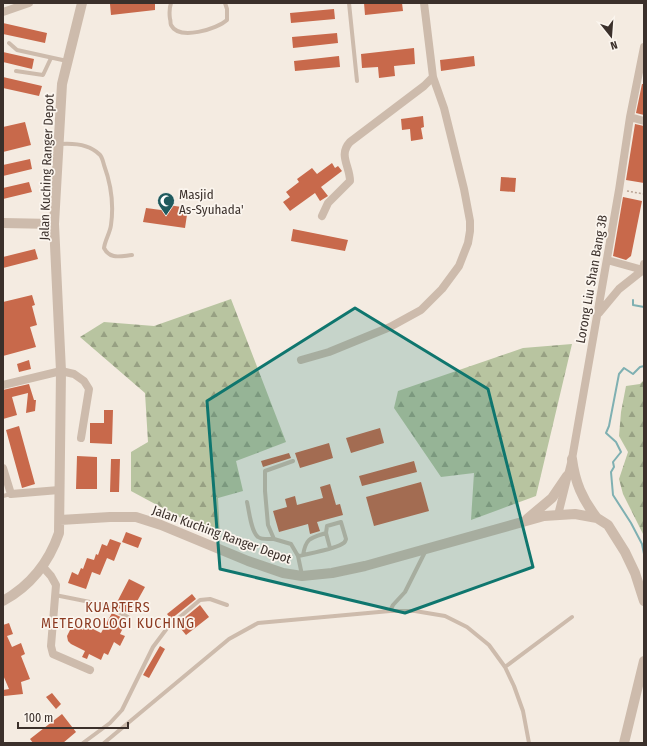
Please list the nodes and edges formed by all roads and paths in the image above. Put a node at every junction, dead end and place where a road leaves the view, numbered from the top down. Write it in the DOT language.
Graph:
graph roads {
  1 [pos="29,3"];
  2 [pos="82,3"];
  3 [pos="171,3"];
  4 [pos="225,3"];
  5 [pos="349,3"];
  6 [pos="424,3"];
  7 [pos="3,12"];
  8 [pos="9,43"];
  9 [pos="644,47"];
  10 [pos="51,58"];
  11 [pos="67,61"];
  12 [pos="16,71"];
  13 [pos="433,77"];
  14 [pos="357,81"];
  15 [pos="630,117"];
  16 [pos="644,121"];
  17 [pos="58,144"];
  18 [pos="619,190"];
  19 [pos="644,194"];
  20 [pos="322,216"];
  21 [pos="3,223"];
  22 [pos="54,224"];
  23 [pos="132,255"];
  24 [pos="607,260"];
  25 [pos="643,267"];
  26 [pos="597,316"];
  27 [pos="301,360"];
  28 [pos="61,371"];
  29 [pos="3,385"];
  30 [pos="81,438"];
  31 [pos="572,459"];
  32 [pos="293,462"];
  33 [pos="3,468"];
  34 [pos="567,476"];
  35 [pos="59,490"];
  36 [pos="7,495"];
  37 [pos="247,502"];
  38 [pos="558,515"];
  39 [pos="597,518"];
  40 [pos="60,520"];
  41 [pos="522,522"];
  42 [pos="326,532"];
  43 [pos="274,539"];
  44 [pos="330,548"];
  45 [pos="426,549"];
  46 [pos="303,555"];
  47 [pos="298,556"];
  48 [pos="43,567"];
  49 [pos="302,576"];
  50 [pos="55,595"];
  51 [pos="3,601"];
  52 [pos="644,601"];
  53 [pos="227,605"];
  54 [pos="390,611"];
  55 [pos="128,617"];
  56 [pos="572,617"];
  57 [pos="644,661"];
  58 [pos="505,667"];
  59 [pos="90,670"];
  60 [pos="83,743"];
  61 [pos="104,743"];
  62 [pos="529,743"];
  63 [pos="624,743"];
  1 -- 7 [label="street"];
  2 -- 11 [label="street, Jalan Kuching Ranger Depot"];
  3 -- 4 [label="lane"];
  5 -- 14 [label="lane"];
  6 -- 13 [label="street"];
  8 -- 10 [label="lane"];
  9 -- 15 [label="street, Lorong Liu Shan Bang 3B"];
  10 -- 11 [label="lane"];
  10 -- 12 [label="lane"];
  11 -- 17 [label="street, Jalan Kuching Ranger Depot"];
  13 -- 20 [label="street"];
  13 -- 27 [label="street"];
  15 -- 16 [label="street"];
  15 -- 18 [label="street, Lorong Liu Shan Bang 3B"];
  17 -- 22 [label="street, Jalan Kuching Ranger Depot"];
  17 -- 23 [label="lane"];
  18 -- 19 [label="path"];
  18 -- 24 [label="street, Lorong Liu Shan Bang 3B"];
  21 -- 22 [label="street"];
  22 -- 28 [label="street, Jalan Kuching Ranger Depot"];
  24 -- 25 [label="street"];
  24 -- 26 [label="street, Lorong Liu Shan Bang 3B"];
  25 -- 26 [label="street"];
  26 -- 31 [label="street, Lorong Liu Shan Bang 3B"];
  28 -- 29 [label="street"];
  28 -- 30 [label="street"];
  28 -- 35 [label="street, Jalan Kuching Ranger Depot"];
  31 -- 34 [label="street, Lorong Liu Shan Bang 3B"];
  31 -- 39 [label="street"];
  32 -- 43 [label="lane"];
  33 -- 36 [label="street"];
  34 -- 38 [label="street, Lorong Liu Shan Bang 3B"];
  34 -- 41 [label="street"];
  35 -- 36 [label="street"];
  35 -- 40 [label="street, Jalan Kuching Ranger Depot"];
  37 -- 43 [label="lane"];
  38 -- 39 [label="street, Jalan Kuching Ranger Depot"];
  38 -- 41 [label="street, Jalan Kuching Ranger Depot"];
  39 -- 52 [label="street"];
  40 -- 48 [label="street"];
  40 -- 49 [label="street, Jalan Kuching Ranger Depot"];
  41 -- 45 [label="street, Jalan Kuching Ranger Depot"];
  42 -- 44 [label="lane"];
  42 -- 44 [label="lane"];
  42 -- 46 [label="lane"];
  43 -- 47 [label="lane"];
  44 -- 46 [label="lane"];
  45 -- 49 [label="street, Jalan Kuching Ranger Depot"];
  45 -- 54 [label="lane"];
  46 -- 47 [label="lane"];
  47 -- 49 [label="lane"];
  48 -- 50 [label="street"];
  48 -- 51 [label="street"];
  50 -- 55 [label="lane"];
  50 -- 59 [label="street"];
  53 -- 60 [label="lane"];
  54 -- 58 [label="lane"];
  54 -- 61 [label="lane"];
  56 -- 58 [label="lane"];
  57 -- 63 [label="street"];
  58 -- 62 [label="lane"];
}
